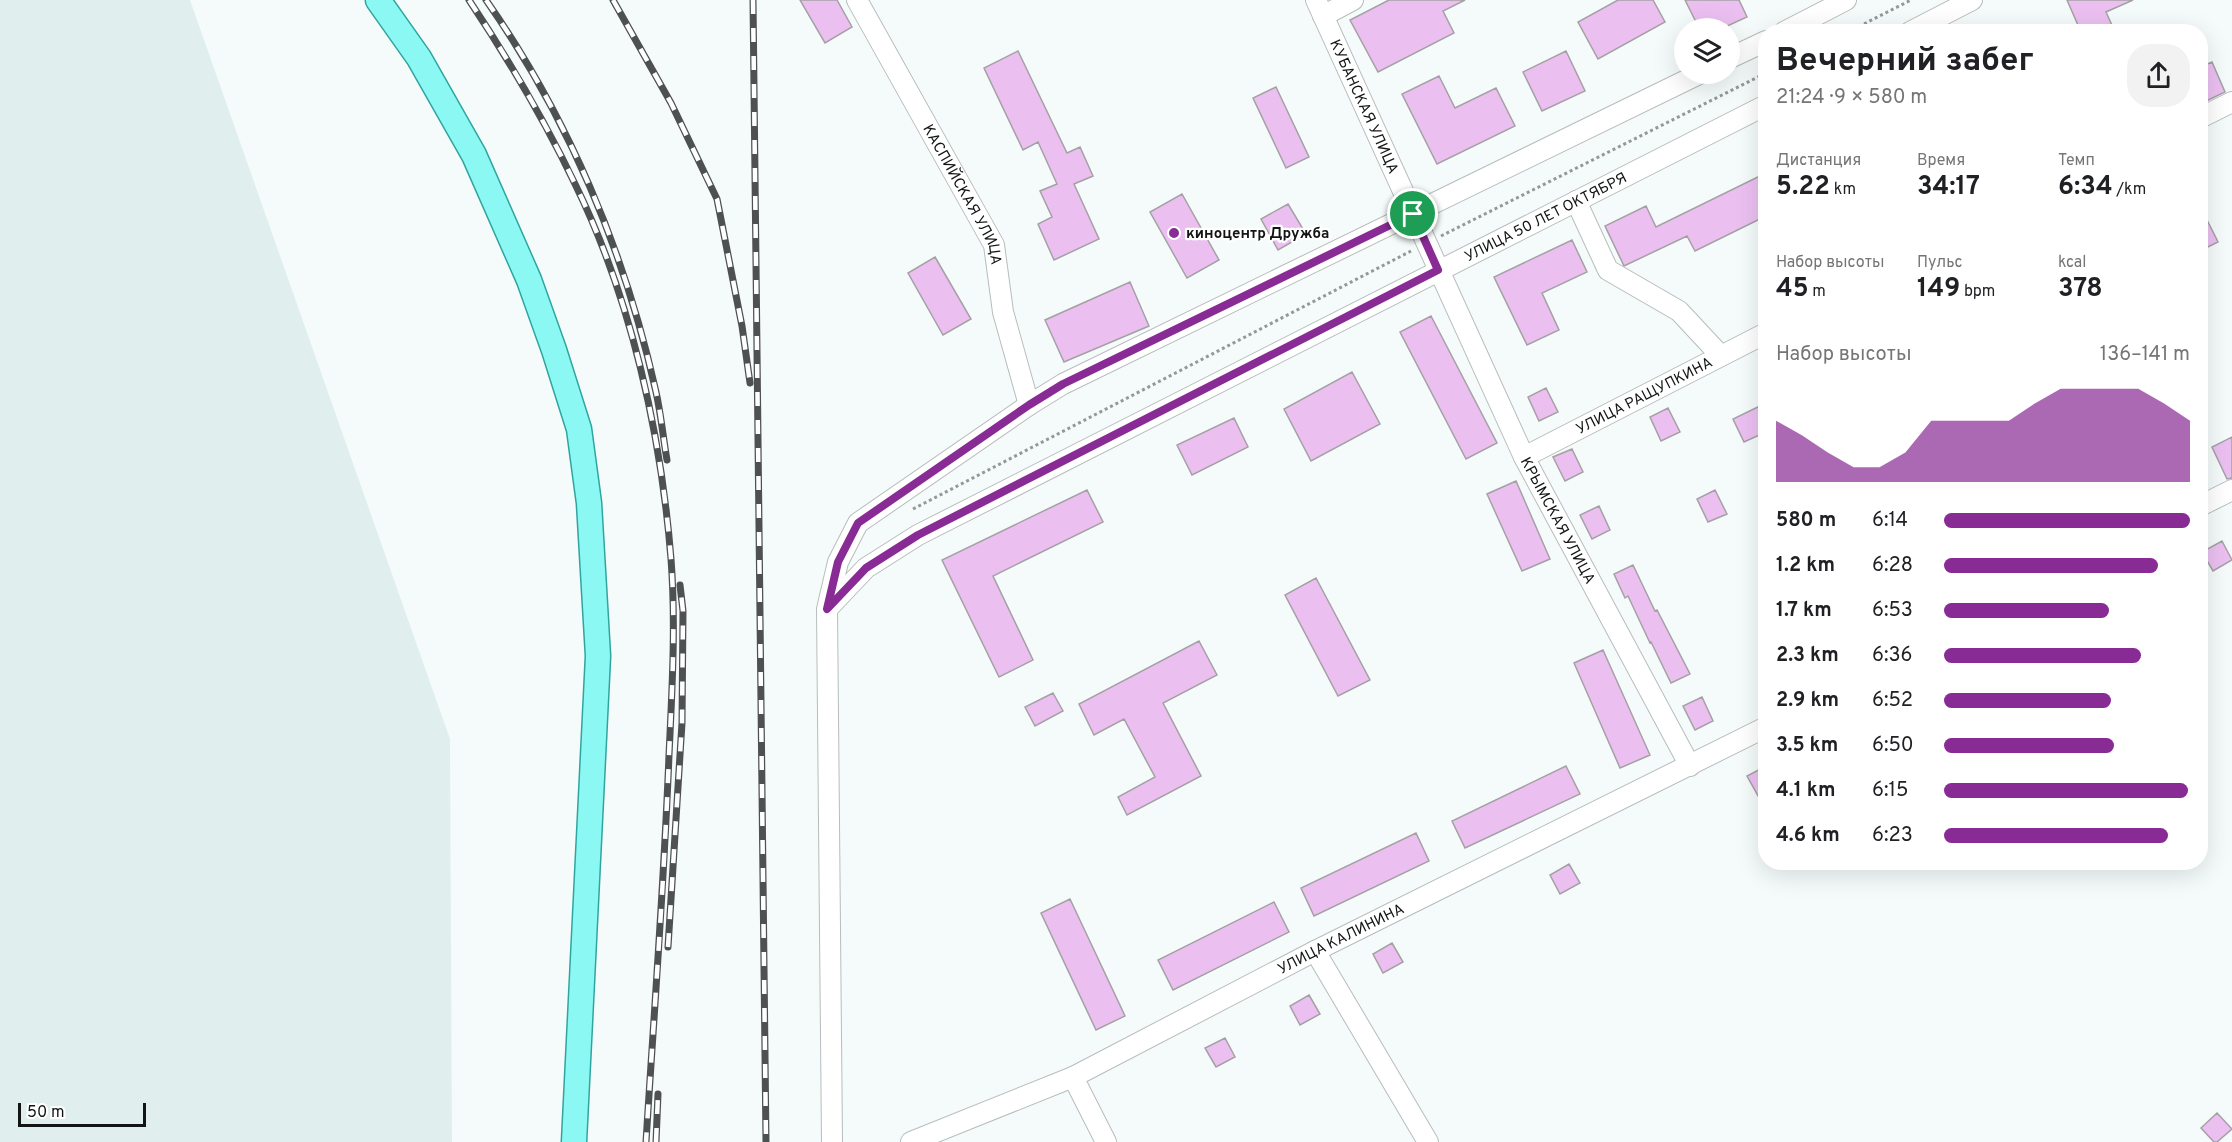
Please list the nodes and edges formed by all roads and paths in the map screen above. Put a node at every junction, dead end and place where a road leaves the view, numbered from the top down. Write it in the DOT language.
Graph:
graph roads {
  1 [pos="378,0"];
  2 [pos="857,0"];
  3 [pos="1353,0"];
  4 [pos="1846,0"];
  5 [pos="1911,0"];
  6 [pos="1972,0"];
  7 [pos="1319,8"];
  8 [pos="1800,24"];
  9 [pos="1864,24"];
  10 [pos="1926,24"];
  11 [pos="1758,45"];
  12 [pos="1740,53"];
  13 [pos="1758,77"];
  14 [pos="1679,84"];
  15 [pos="2232,102"];
  16 [pos="1758,109"];
  17 [pos="2208,114"];
  18 [pos="1576,201"];
  19 [pos="1413,214"];
  20 [pos="1426,244"];
  21 [pos="1438,270"];
  22 [pos="1758,337"];
  23 [pos="1721,356"];
  24 [pos="1029,405"];
  25 [pos="1524,457"];
  26 [pos="2232,490"];
  27 [pos="2208,502"];
  28 [pos="903,514"];
  29 [pos="827,609"];
  30 [pos="1758,731"];
  31 [pos="1690,766"];
  32 [pos="1315,951"];
  33 [pos="1073,1077"];
  34 [pos="574,1142"];
  35 [pos="832,1142"];
  36 [pos="911,1142"];
  37 [pos="1106,1142"];
  38 [pos="1428,1142"];
  1 -- 34 [label="main road"];
  2 -- 24 [label="street, КАСПИЙСКАЯ УЛИЦА"];
  3 -- 7 [label="street"];
  4 -- 8 [label="street"];
  5 -- 9 [label="path"];
  6 -- 10 [label="street"];
  7 -- 19 [label="street, КУБАНСКАЯ УЛИЦА"];
  11 -- 12 [label="street"];
  13 -- 20 [label="path"];
  14 -- 19 [label="street"];
  15 -- 17 [label="street"];
  16 -- 18 [label="street, УЛИЦА 50 ЛЕТ ОКТЯБРЯ"];
  18 -- 21 [label="street, УЛИЦА 50 ЛЕТ ОКТЯБРЯ"];
  18 -- 23 [label="street"];
  19 -- 20 [label="street, КУБАНСКАЯ УЛИЦА"];
  19 -- 24 [label="street"];
  20 -- 21 [label="street, КРЫМСКАЯ УЛИЦА"];
  20 -- 28 [label="path"];
  21 -- 25 [label="street, КРЫМСКАЯ УЛИЦА"];
  21 -- 29 [label="street, УЛИЦА 50 ЛЕТ ОКТЯБРЯ"];
  22 -- 23 [label="street, УЛИЦА РАЩУПКИНА"];
  23 -- 25 [label="street, УЛИЦА РАЩУПКИНА"];
  24 -- 29 [label="street"];
  25 -- 31 [label="street, КРЫМСКАЯ УЛИЦА"];
  26 -- 27 [label="street"];
  29 -- 35 [label="street"];
  30 -- 31 [label="street, УЛИЦА КАЛИНИНА"];
  31 -- 32 [label="street, УЛИЦА КАЛИНИНА"];
  32 -- 33 [label="street, УЛИЦА КАЛИНИНА"];
  32 -- 38 [label="street"];
  33 -- 36 [label="street, УЛИЦА КАЛИНИНА"];
  33 -- 37 [label="street"];
}
